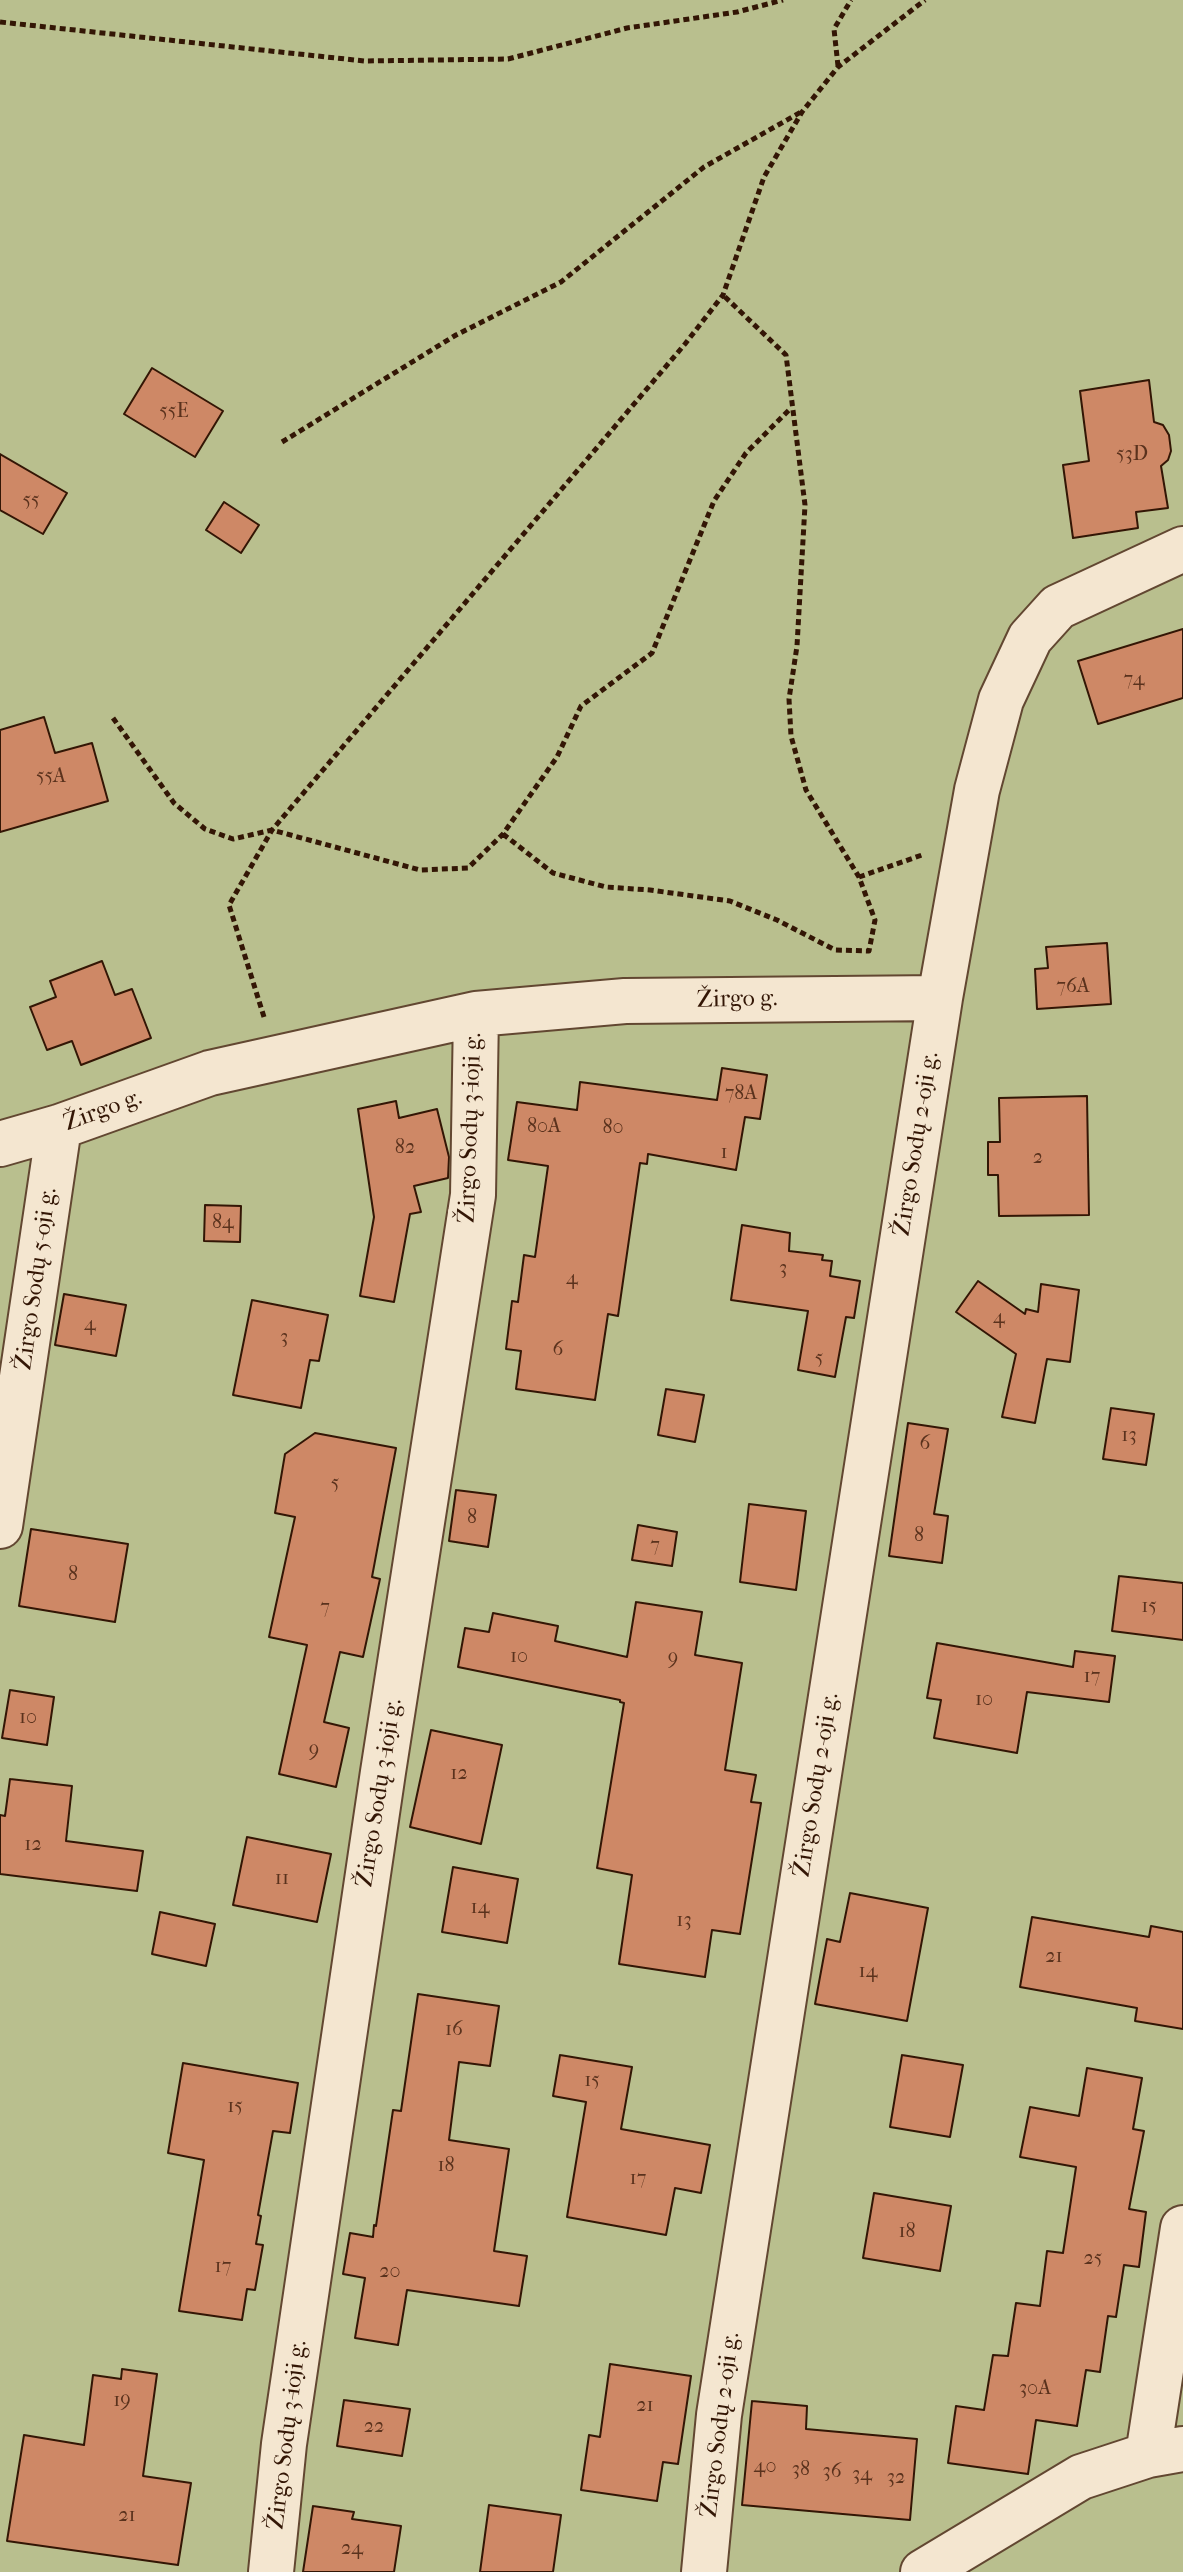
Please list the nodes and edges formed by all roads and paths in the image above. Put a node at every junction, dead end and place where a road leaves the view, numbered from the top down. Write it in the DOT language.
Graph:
graph roads {
  1 [pos="783,0"];
  2 [pos="851,0"];
  3 [pos="925,0"];
  4 [pos="0,22"];
  5 [pos="838,67"];
  6 [pos="802,112"];
  7 [pos="723,295"];
  8 [pos="792,407"];
  9 [pos="282,442"];
  10 [pos="1183,549"];
  11 [pos="113,718"];
  12 [pos="272,830"];
  13 [pos="503,834"];
  14 [pos="967,845"];
  15 [pos="859,877"];
  16 [pos="940,998"];
  17 [pos="476,1014"];
  18 [pos="277,1059"];
  19 [pos="59,1127"];
  20 [pos="0,1144"];
  21 [pos="0,1526"];
  22 [pos="1183,2228"];
  23 [pos="1165,2452"];
  24 [pos="271,2572"];
  25 [pos="704,2572"];
  26 [pos="923,2572"];
  1 -- 4 [label="path"];
  2 -- 5 [label="path"];
  3 -- 5 [label="path"];
  5 -- 6 [label="path"];
  6 -- 7 [label="path"];
  6 -- 9 [label="path"];
  7 -- 8 [label="path"];
  7 -- 12 [label="path"];
  8 -- 13 [label="path"];
  8 -- 15 [label="path"];
  10 -- 14 [label="street"];
  11 -- 12 [label="path"];
  12 -- 13 [label="path"];
  12 -- 18 [label="path"];
  13 -- 15 [label="path"];
  14 -- 15 [label="path"];
  14 -- 16 [label="street"];
  16 -- 17 [label="street, Žirgo g."];
  16 -- 25 [label="street, Žirgo Sodų 2-oji g."];
  17 -- 18 [label="street, Žirgo g."];
  17 -- 24 [label="street, Žirgo Sodų 3-ioji g."];
  18 -- 19 [label="street, Žirgo g."];
  19 -- 20 [label="street, Žirgo g."];
  19 -- 21 [label="street, Žirgo Sodų 5-oji g."];
  22 -- 23 [label="street"];
  23 -- 26 [label="street"];
}
